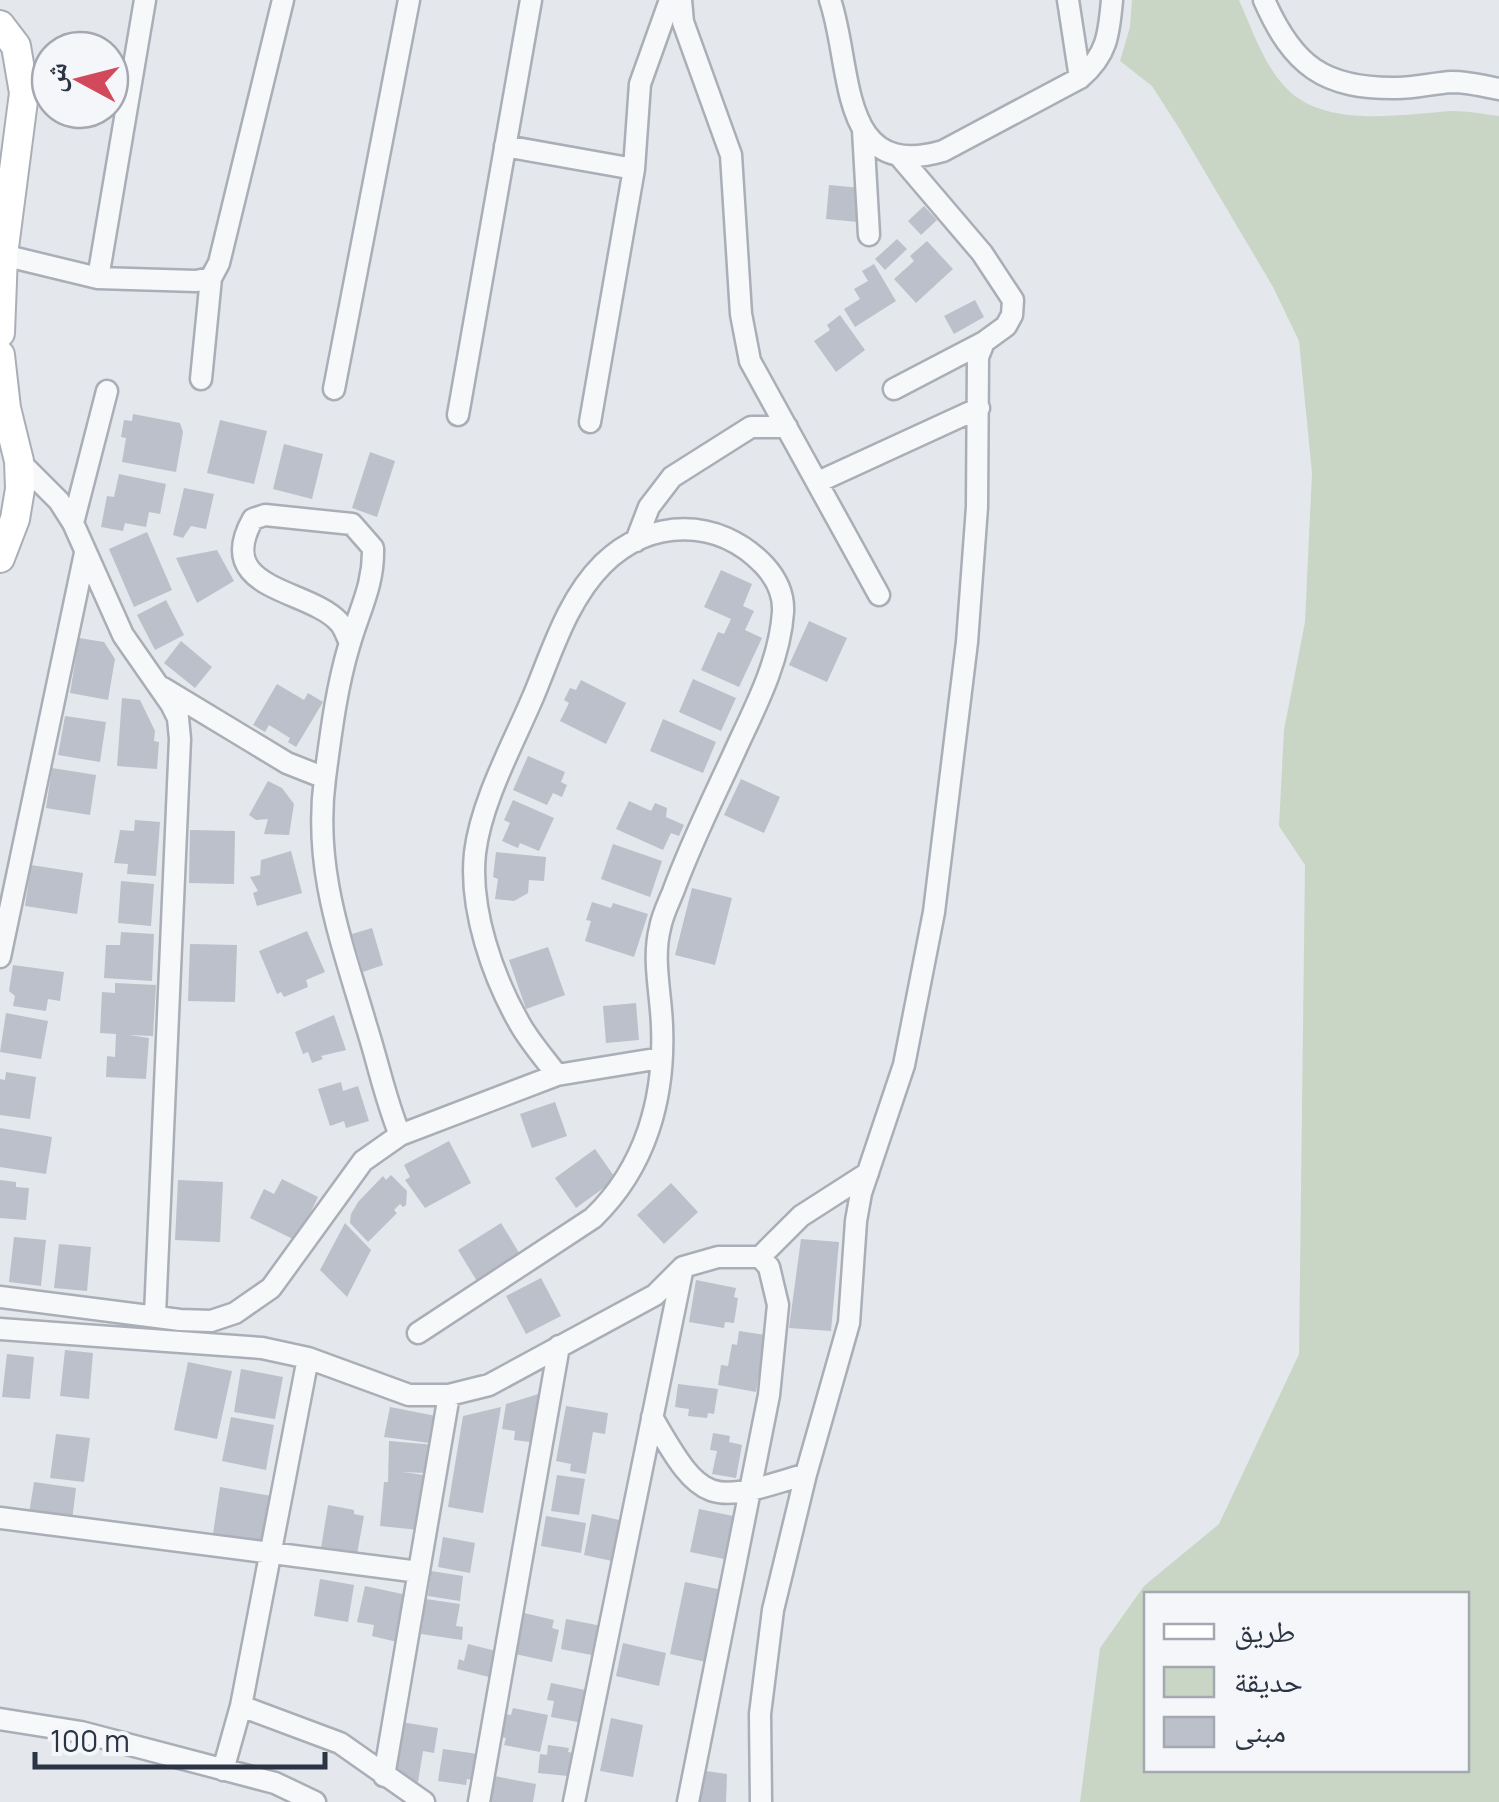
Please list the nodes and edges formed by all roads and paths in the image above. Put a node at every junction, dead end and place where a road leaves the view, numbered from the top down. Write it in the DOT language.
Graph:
graph roads {
  1 [pos="145,0"];
  2 [pos="283,0"];
  3 [pos="409,0"];
  4 [pos="531,0"];
  5 [pos="670,0"];
  6 [pos="681,0"];
  7 [pos="830,0"];
  8 [pos="1068,0"];
  9 [pos="1112,0"];
  10 [pos="1264,0"];
  11 [pos="0,24"];
  12 [pos="1080,78"];
  13 [pos="1499,89"];
  14 [pos="863,130"];
  15 [pos="506,146"];
  16 [pos="901,158"];
  17 [pos="634,169"];
  18 [pos="869,235"];
  19 [pos="2,256"];
  20 [pos="98,278"];
  21 [pos="211,278"];
  22 [pos="0,333"];
  23 [pos="984,342"];
  24 [pos="0,355"];
  25 [pos="201,379"];
  26 [pos="334,388"];
  27 [pos="894,388"];
  28 [pos="107,391"];
  29 [pos="979,408"];
  30 [pos="458,415"];
  31 [pos="590,422"];
  32 [pos="787,427"];
  33 [pos="18,461"];
  34 [pos="818,482"];
  35 [pos="73,523"];
  36 [pos="636,541"];
  37 [pos="86,549"];
  38 [pos="0,558"];
  39 [pos="878,595"];
  40 [pos="350,643"];
  41 [pos="157,684"];
  42 [pos="325,778"];
  43 [pos="0,956"];
  44 [pos="661,1058"];
  45 [pos="556,1074"];
  46 [pos="400,1135"];
  47 [pos="868,1173"];
  48 [pos="760,1257"];
  49 [pos="683,1266"];
  50 [pos="0,1297"];
  51 [pos="155,1315"];
  52 [pos="0,1328"];
  53 [pos="418,1333"];
  54 [pos="559,1346"];
  55 [pos="308,1358"];
  56 [pos="449,1395"];
  57 [pos="652,1417"];
  58 [pos="806,1474"];
  59 [pos="750,1492"];
  60 [pos="0,1518"];
  61 [pos="270,1554"];
  62 [pos="419,1572"];
  63 [pos="242,1706"];
  64 [pos="0,1719"];
  65 [pos="223,1770"];
  66 [pos="384,1776"];
  67 [pos="316,1802"];
  68 [pos="424,1802"];
  69 [pos="479,1802"];
  70 [pos="574,1802"];
  71 [pos="688,1802"];
  72 [pos="760,1802"];
  1 -- 20 [label="street"];
  2 -- 21 [label="street"];
  3 -- 26 [label="street"];
  4 -- 15 [label="street"];
  5 -- 17 [label="street"];
  6 -- 32 [label="street"];
  7 -- 14 [label="street"];
  8 -- 12 [label="street"];
  9 -- 12 [label="street"];
  10 -- 13 [label="street"];
  11 -- 19 [label="main road"];
  12 -- 16 [label="street"];
  14 -- 16 [label="street"];
  14 -- 18 [label="street"];
  15 -- 17 [label="street"];
  15 -- 30 [label="street"];
  16 -- 23 [label="street"];
  17 -- 31 [label="street"];
  19 -- 20 [label="street"];
  19 -- 22 [label="main road"];
  20 -- 21 [label="street"];
  21 -- 25 [label="street"];
  23 -- 27 [label="street"];
  23 -- 29 [label="street"];
  24 -- 33 [label="main road"];
  28 -- 35 [label="street"];
  29 -- 34 [label="street"];
  29 -- 47 [label="street"];
  32 -- 34 [label="street"];
  32 -- 36 [label="street"];
  33 -- 35 [label="street"];
  33 -- 38 [label="main road"];
  34 -- 39 [label="street"];
  35 -- 37 [label="street"];
  36 -- 44 [label="street"];
  36 -- 45 [label="street"];
  37 -- 41 [label="street"];
  37 -- 43 [label="street"];
  40 -- 40 [label="street"];
  40 -- 42 [label="street"];
  41 -- 42 [label="street"];
  41 -- 51 [label="street"];
  42 -- 46 [label="street"];
  44 -- 45 [label="street"];
  44 -- 53 [label="street"];
  45 -- 46 [label="street"];
  46 -- 51 [label="street"];
  47 -- 48 [label="street"];
  47 -- 58 [label="street"];
  48 -- 49 [label="street"];
  48 -- 59 [label="street"];
  49 -- 54 [label="street"];
  49 -- 57 [label="street"];
  50 -- 51 [label="street"];
  52 -- 55 [label="street"];
  54 -- 56 [label="street"];
  54 -- 69 [label="street"];
  55 -- 56 [label="street"];
  55 -- 61 [label="street"];
  56 -- 62 [label="street"];
  57 -- 59 [label="street"];
  57 -- 70 [label="street"];
  58 -- 59 [label="street"];
  58 -- 72 [label="street"];
  59 -- 71 [label="street"];
  60 -- 61 [label="street"];
  61 -- 62 [label="street"];
  61 -- 63 [label="street"];
  62 -- 66 [label="street"];
  63 -- 65 [label="street"];
  63 -- 66 [label="street"];
  64 -- 65 [label="street"];
  65 -- 67 [label="street"];
  66 -- 68 [label="street"];
}
